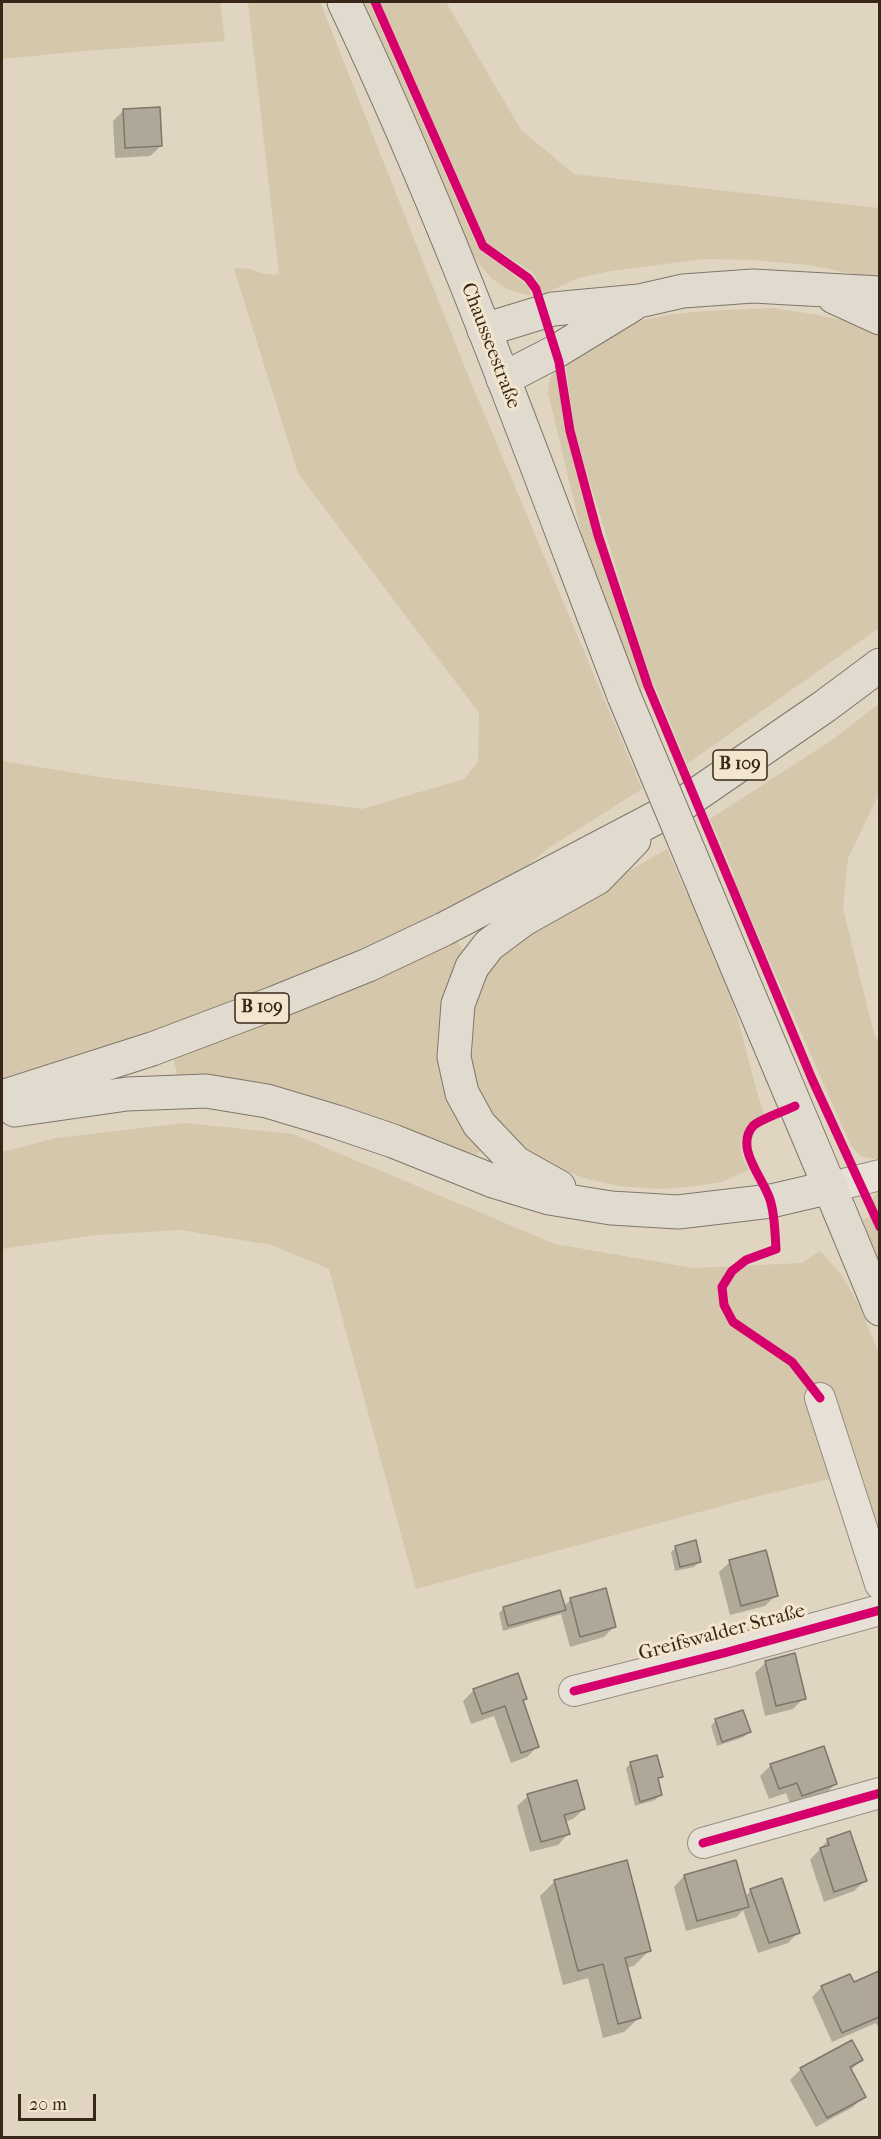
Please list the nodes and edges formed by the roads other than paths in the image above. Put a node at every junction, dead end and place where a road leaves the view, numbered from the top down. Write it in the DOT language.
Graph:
graph roads {
  1 [pos="344,2"];
  2 [pos="819,290"];
  3 [pos="879,293"];
  4 [pos="639,302"];
  5 [pos="879,318"];
  6 [pos="484,330"];
  7 [pos="503,379"];
  8 [pos="879,640"];
  9 [pos="879,665"];
  10 [pos="825,706"];
  11 [pos="653,820"];
  12 [pos="2,1097"];
  13 [pos="2,1112"];
  14 [pos="879,1175"];
  15 [pos="831,1187"];
  16 [pos="611,1208"];
  17 [pos="879,1309"];
  18 [pos="820,1398"];
  19 [pos="879,1584"];
  20 [pos="879,1610"];
  21 [pos="574,1691"];
  22 [pos="879,1792"];
  23 [pos="703,1843"];
  1 -- 6 [label="main road, Chausseestraße"];
  2 -- 3 [label="main road"];
  2 -- 4 [label="main road"];
  2 -- 5 [label="main road"];
  4 -- 6 [label="main road"];
  4 -- 7 [label="main road"];
  6 -- 7 [label="main road, Chausseestraße"];
  7 -- 15 [label="main road, Chausseestraße, bridge"];
  8 -- 10 [label="main road"];
  9 -- 10 [label="main road, B 109"];
  10 -- 11 [label="main road, B 109"];
  11 -- 12 [label="main road, B 109"];
  11 -- 16 [label="main road"];
  13 -- 16 [label="main road"];
  14 -- 15 [label="street"];
  15 -- 16 [label="main road"];
  15 -- 17 [label="main road, Chausseestraße"];
  18 -- 19 [label="street"];
  20 -- 21 [label="street, Greifswalder Straße"];
  22 -- 23 [label="street"];
}
